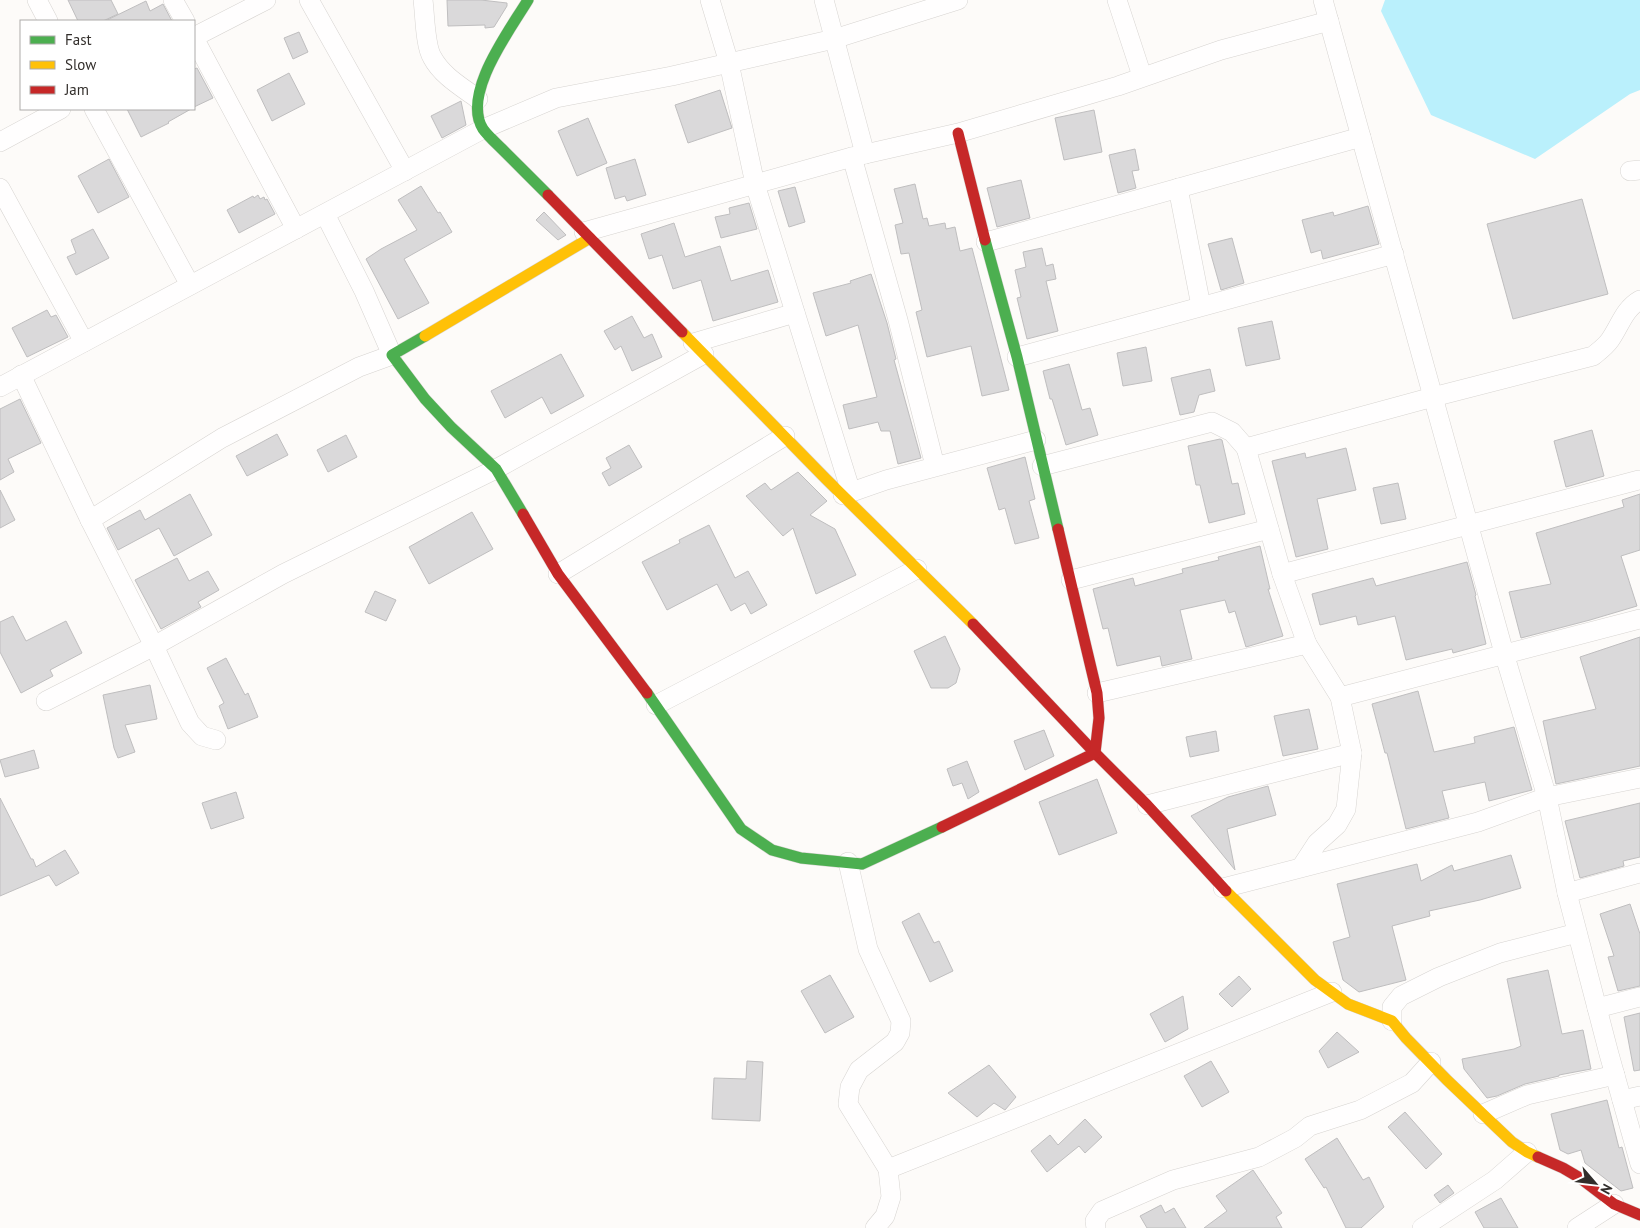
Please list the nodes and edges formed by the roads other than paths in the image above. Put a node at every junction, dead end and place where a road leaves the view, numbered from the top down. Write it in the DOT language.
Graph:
graph roads {
  1 [pos="37,0"];
  2 [pos="173,0"];
  3 [pos="266,0"];
  4 [pos="310,0"];
  5 [pos="423,0"];
  6 [pos="528,0"];
  7 [pos="710,0"];
  8 [pos="824,0"];
  9 [pos="958,0"];
  10 [pos="1117,0"];
  11 [pos="1323,0"];
  12 [pos="47,20"];
  13 [pos="183,20"];
  14 [pos="1329,21"];
  15 [pos="195,36"];
  16 [pos="834,38"];
  17 [pos="195,39"];
  18 [pos="729,63"];
  19 [pos="1142,76"];
  20 [pos="478,99"];
  21 [pos="59,110"];
  22 [pos="95,110"];
  23 [pos="483,128"];
  24 [pos="958,133"];
  25 [pos="1361,138"];
  26 [pos="0,142"];
  27 [pos="859,156"];
  28 [pos="405,171"];
  29 [pos="755,184"];
  30 [pos="0,188"];
  31 [pos="1178,188"];
  32 [pos="325,214"];
  33 [pos="296,229"];
  34 [pos="587,235"];
  35 [pos="986,242"];
  36 [pos="1394,254"];
  37 [pos="190,285"];
  38 [pos="1640,300"];
  39 [pos="1201,306"];
  40 [pos="795,313"];
  41 [pos="84,342"];
  42 [pos="698,348"];
  43 [pos="392,355"];
  44 [pos="1017,357"];
  45 [pos="22,375"];
  46 [pos="0,387"];
  47 [pos="1433,397"];
  48 [pos="784,436"];
  49 [pos="1036,440"];
  50 [pos="1246,448"];
  51 [pos="935,466"];
  52 [pos="1042,466"];
  53 [pos="496,469"];
  54 [pos="1639,480"];
  55 [pos="847,494"];
  56 [pos="90,520"];
  57 [pos="1469,525"];
  58 [pos="1269,529"];
  59 [pos="917,569"];
  60 [pos="558,574"];
  61 [pos="1282,574"];
  62 [pos="1071,580"];
  63 [pos="1640,619"];
  64 [pos="1307,644"];
  65 [pos="154,646"];
  66 [pos="1504,653"];
  67 [pos="1097,694"];
  68 [pos="1340,697"];
  69 [pos="46,701"];
  70 [pos="656,705"];
  71 [pos="216,740"];
  72 [pos="1095,753"];
  73 [pos="1352,753"];
  74 [pos="1640,778"];
  75 [pos="1547,797"];
  76 [pos="1147,805"];
  77 [pos="848,862"];
  78 [pos="1302,866"];
  79 [pos="1640,873"];
  80 [pos="1223,888"];
  81 [pos="1567,893"];
  82 [pos="1578,933"];
  83 [pos="1332,992"];
  84 [pos="1640,997"];
  85 [pos="1597,1008"];
  86 [pos="1392,1021"];
  87 [pos="1431,1062"];
  88 [pos="1615,1075"];
  89 [pos="1631,1098"];
  90 [pos="1483,1114"];
  91 [pos="1527,1152"];
  92 [pos="1640,1164"];
  93 [pos="888,1169"];
  94 [pos="1614,1204"];
  95 [pos="1640,1214"];
  96 [pos="875,1228"];
  97 [pos="1096,1228"];
  98 [pos="1422,1228"];
  99 [pos="1577,1228"];
  1 -- 12 [label="street"];
  2 -- 13 [label="street"];
  3 -- 15 [label="street"];
  4 -- 28 [label="street"];
  5 -- 20 [label="street"];
  6 -- 20 [label="street"];
  7 -- 18 [label="street"];
  8 -- 16 [label="street"];
  9 -- 16 [label="street"];
  10 -- 19 [label="street"];
  11 -- 14 [label="street"];
  14 -- 19 [label="street"];
  14 -- 25 [label="street"];
  16 -- 18 [label="street"];
  16 -- 27 [label="street"];
  17 -- 33 [label="street"];
  18 -- 23 [label="street"];
  18 -- 29 [label="street"];
  19 -- 24 [label="street"];
  20 -- 23 [label="street"];
  21 -- 26 [label="street"];
  22 -- 37 [label="street"];
  23 -- 28 [label="street"];
  23 -- 34 [label="street"];
  24 -- 27 [label="street"];
  24 -- 35 [label="street"];
  25 -- 31 [label="street"];
  25 -- 36 [label="street"];
  27 -- 29 [label="street"];
  27 -- 51 [label="street"];
  28 -- 32 [label="street"];
  29 -- 34 [label="street"];
  29 -- 40 [label="street"];
  30 -- 41 [label="street"];
  31 -- 35 [label="street"];
  31 -- 39 [label="street"];
  32 -- 33 [label="street"];
  32 -- 43 [label="street"];
  33 -- 37 [label="street"];
  34 -- 42 [label="street"];
  34 -- 43 [label="street"];
  35 -- 44 [label="street"];
  36 -- 39 [label="street"];
  36 -- 47 [label="street"];
  37 -- 41 [label="street"];
  38 -- 47 [label="street"];
  39 -- 44 [label="street"];
  40 -- 42 [label="street"];
  40 -- 55 [label="street"];
  41 -- 45 [label="street"];
  42 -- 48 [label="street"];
  42 -- 53 [label="street"];
  43 -- 53 [label="street"];
  43 -- 56 [label="street"];
  44 -- 49 [label="street"];
  45 -- 46 [label="street"];
  45 -- 56 [label="street"];
  47 -- 50 [label="street"];
  47 -- 57 [label="street"];
  48 -- 55 [label="street"];
  48 -- 60 [label="street"];
  49 -- 51 [label="street"];
  49 -- 52 [label="street"];
  50 -- 52 [label="street"];
  50 -- 58 [label="street"];
  51 -- 55 [label="street"];
  52 -- 62 [label="street"];
  53 -- 60 [label="street"];
  53 -- 65 [label="street"];
  54 -- 57 [label="street"];
  55 -- 59 [label="street"];
  56 -- 65 [label="street"];
  57 -- 61 [label="street"];
  57 -- 66 [label="street"];
  58 -- 61 [label="street"];
  58 -- 62 [label="street"];
  59 -- 70 [label="street"];
  59 -- 72 [label="street"];
  60 -- 70 [label="street"];
  61 -- 64 [label="street"];
  62 -- 67 [label="street"];
  63 -- 66 [label="street"];
  64 -- 67 [label="street"];
  64 -- 68 [label="street"];
  65 -- 69 [label="street"];
  65 -- 71 [label="street"];
  66 -- 68 [label="street"];
  66 -- 75 [label="street"];
  67 -- 72 [label="street"];
  68 -- 73 [label="street"];
  70 -- 77 [label="street"];
  72 -- 76 [label="street"];
  72 -- 77 [label="street"];
  73 -- 76 [label="street"];
  73 -- 78 [label="street"];
  74 -- 75 [label="street"];
  75 -- 78 [label="street"];
  75 -- 81 [label="street"];
  76 -- 80 [label="street"];
  77 -- 93 [label="street"];
  78 -- 80 [label="street"];
  79 -- 81 [label="street"];
  80 -- 83 [label="street"];
  81 -- 82 [label="street"];
  82 -- 85 [label="street"];
  82 -- 86 [label="street"];
  83 -- 86 [label="street"];
  83 -- 93 [label="street"];
  84 -- 85 [label="street"];
  85 -- 88 [label="street"];
  86 -- 87 [label="street"];
  87 -- 90 [label="street"];
  87 -- 97 [label="street"];
  88 -- 89 [label="street"];
  88 -- 90 [label="street"];
  89 -- 92 [label="street"];
  90 -- 91 [label="street"];
  91 -- 94 [label="street"];
  91 -- 98 [label="street"];
  93 -- 96 [label="street"];
  94 -- 95 [label="street"];
  94 -- 99 [label="street"];
}
